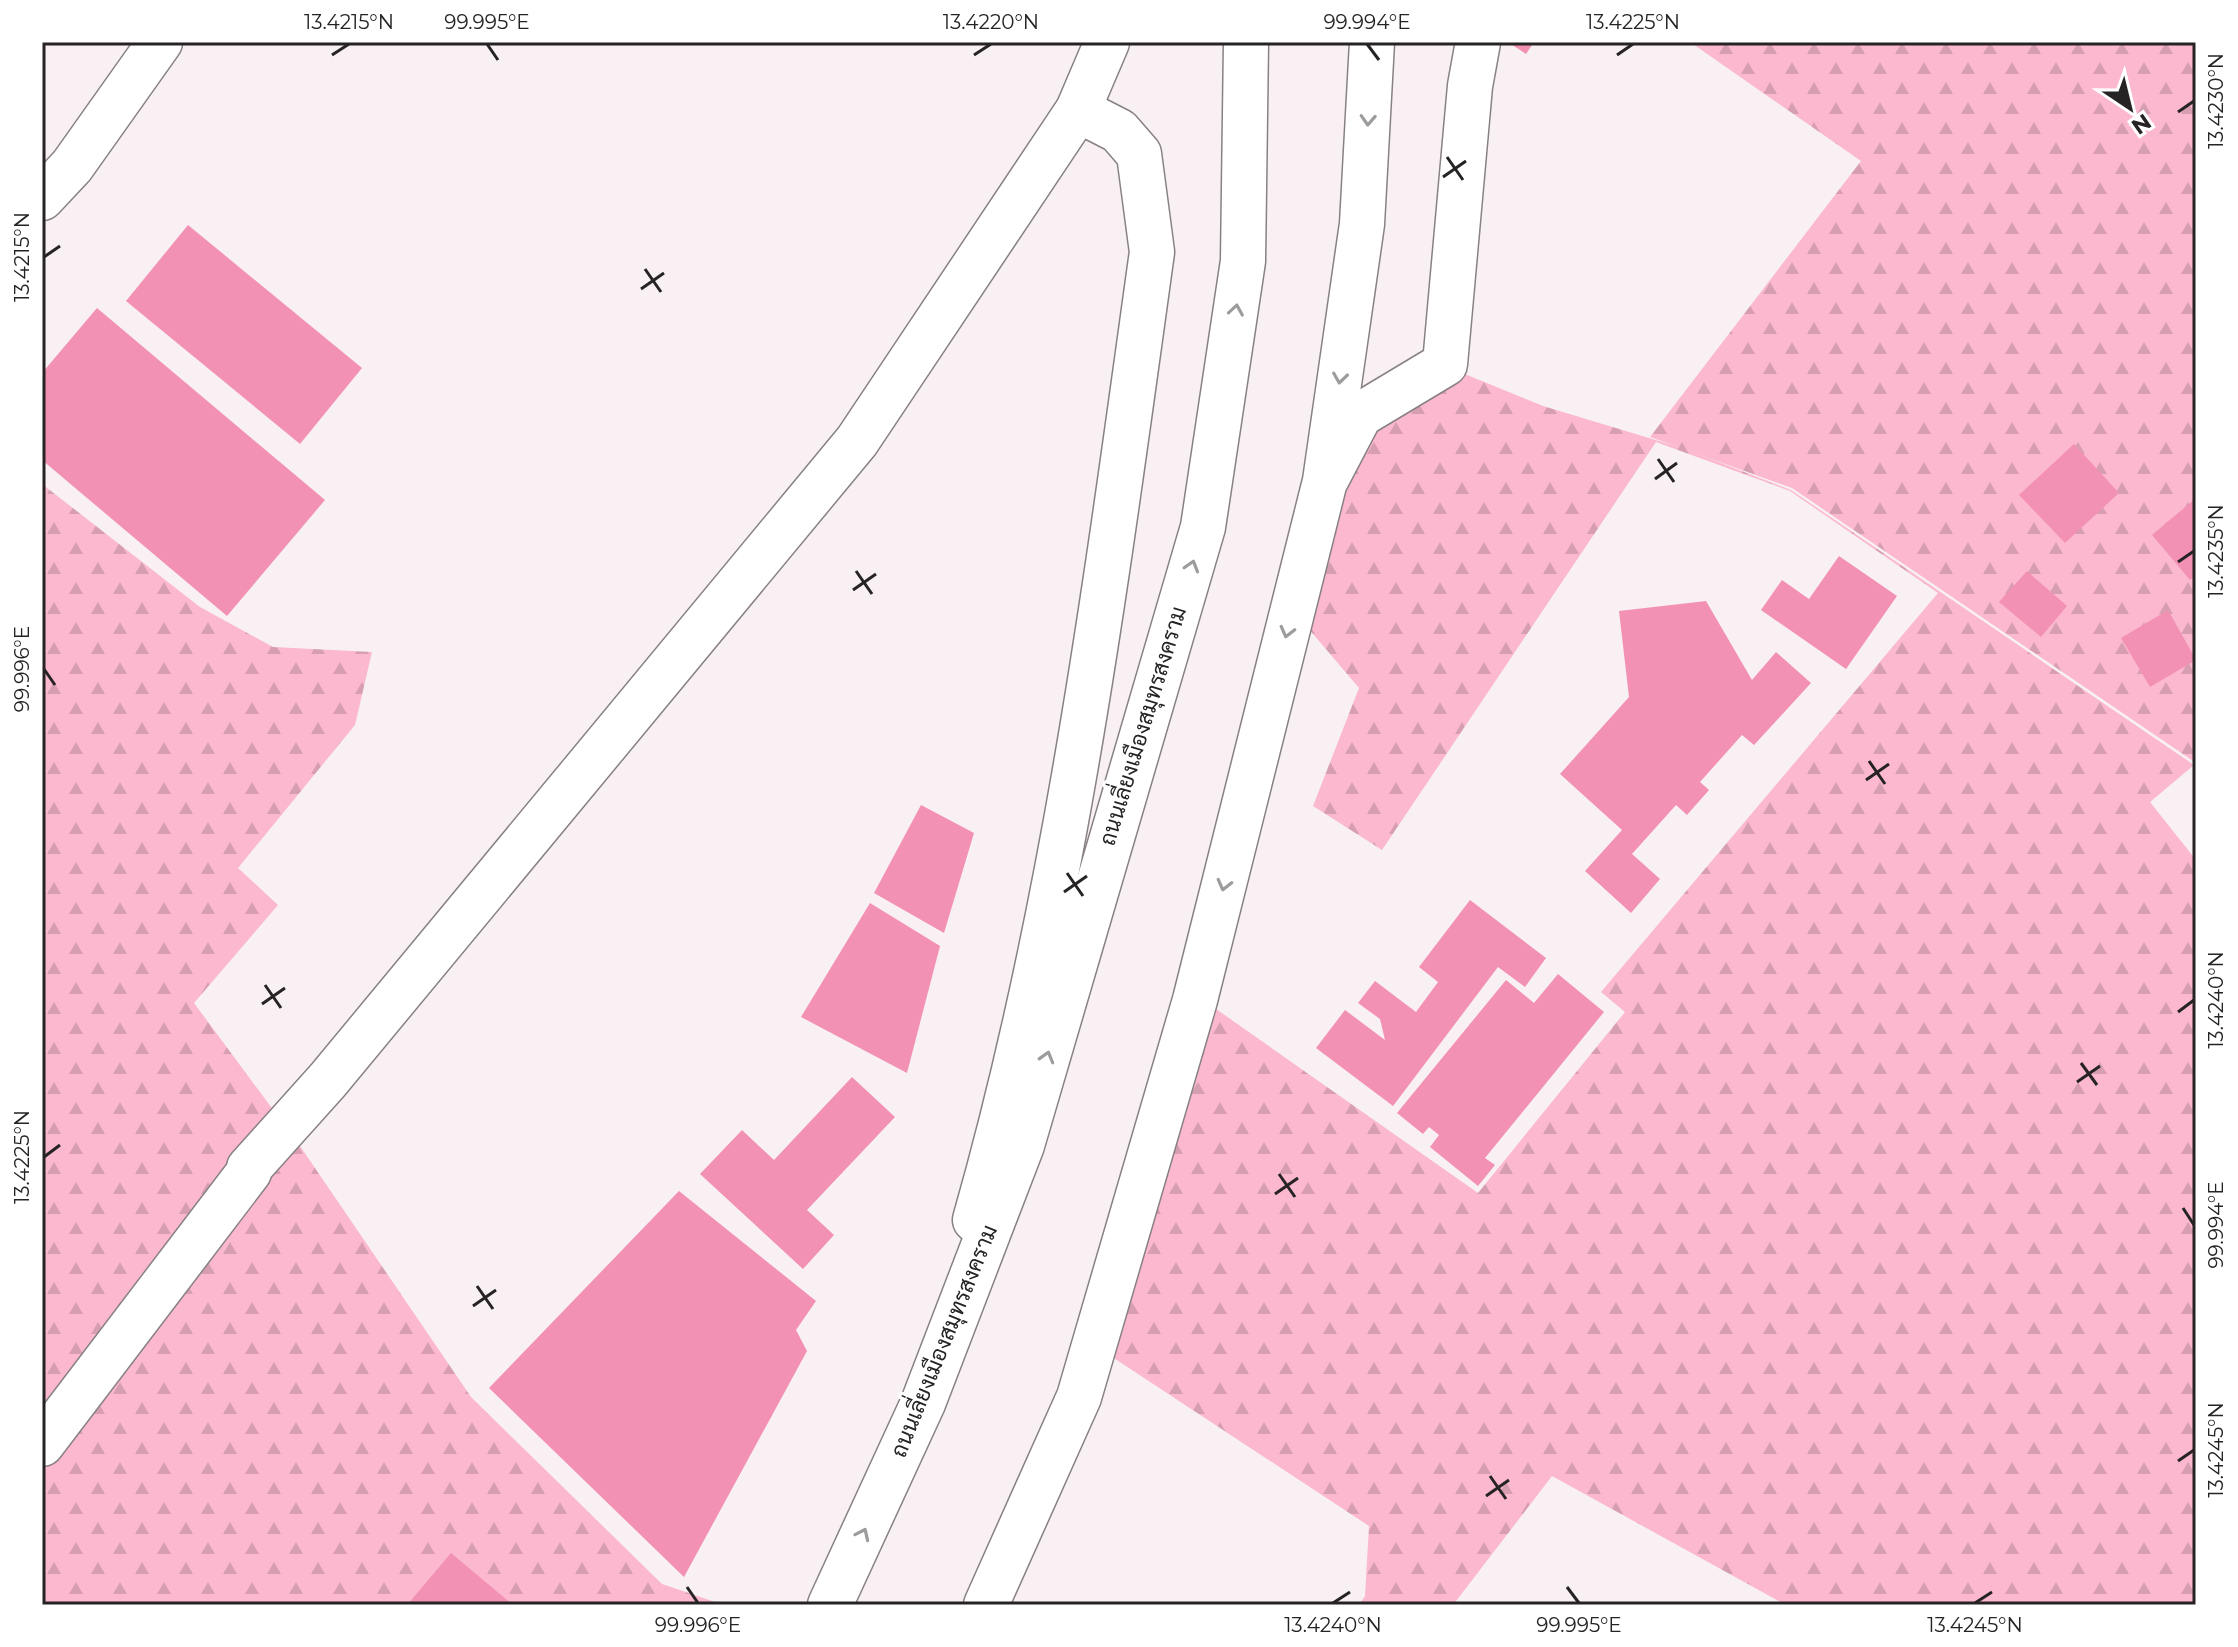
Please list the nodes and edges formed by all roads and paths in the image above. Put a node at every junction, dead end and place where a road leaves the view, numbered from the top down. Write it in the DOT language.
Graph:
graph roads {
  1 [pos="160,42"];
  2 [pos="1107,42"];
  3 [pos="1246,42"];
  4 [pos="1372,42"];
  5 [pos="1478,42"];
  6 [pos="1078,110"];
  7 [pos="42,198"];
  8 [pos="1325,481"];
  9 [pos="923,1403"];
  10 [pos="42,1444"];
  11 [pos="830,1605"];
  12 [pos="986,1605"];
  1 -- 7 [label="main road"];
  2 -- 6 [label="main road"];
  9 -- 3 [label="main road, ถนนเลี่ยงเมืองสมุทรสงคราม, one-way"];
  4 -- 8 [label="main road, one-way"];
  5 -- 8 [label="main road"];
  6 -- 9 [label="main road"];
  6 -- 10 [label="main road"];
  8 -- 12 [label="main road, one-way"];
  11 -- 9 [label="main road, ถนนเลี่ยงเมืองสมุทรสงคราม, one-way"];
}
